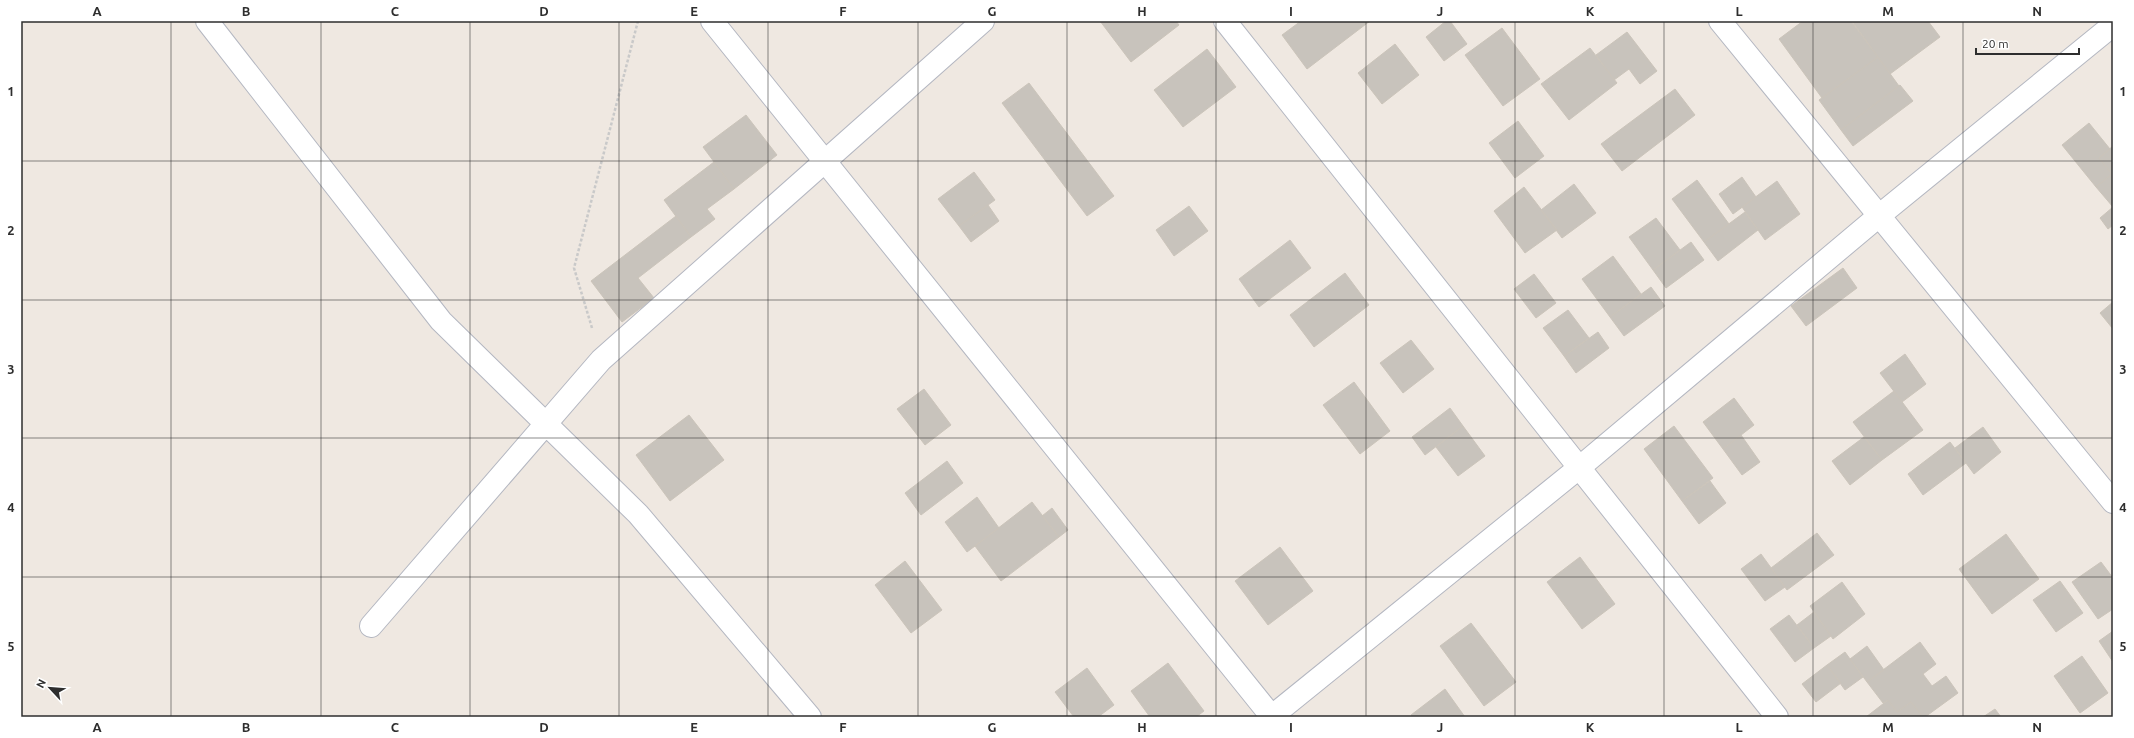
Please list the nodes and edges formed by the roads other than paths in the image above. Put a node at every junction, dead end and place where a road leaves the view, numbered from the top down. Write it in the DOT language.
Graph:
graph roads {
  1 [pos="207,21"];
  2 [pos="712,21"];
  3 [pos="983,21"];
  4 [pos="1225,21"];
  5 [pos="1720,21"];
  6 [pos="2113,25"];
  7 [pos="826,162"];
  8 [pos="1880,215"];
  9 [pos="546,424"];
  10 [pos="1580,467"];
  11 [pos="2113,502"];
  12 [pos="371,626"];
  13 [pos="810,717"];
  14 [pos="1272,717"];
  15 [pos="1777,717"];
  1 -- 9 [label="street"];
  2 -- 7 [label="street"];
  3 -- 7 [label="street"];
  4 -- 10 [label="street"];
  5 -- 8 [label="street"];
  6 -- 8 [label="street"];
  7 -- 9 [label="street"];
  7 -- 14 [label="street"];
  8 -- 10 [label="street"];
  8 -- 11 [label="street"];
  9 -- 12 [label="street"];
  9 -- 13 [label="street"];
  10 -- 14 [label="street"];
  10 -- 15 [label="street"];
}
